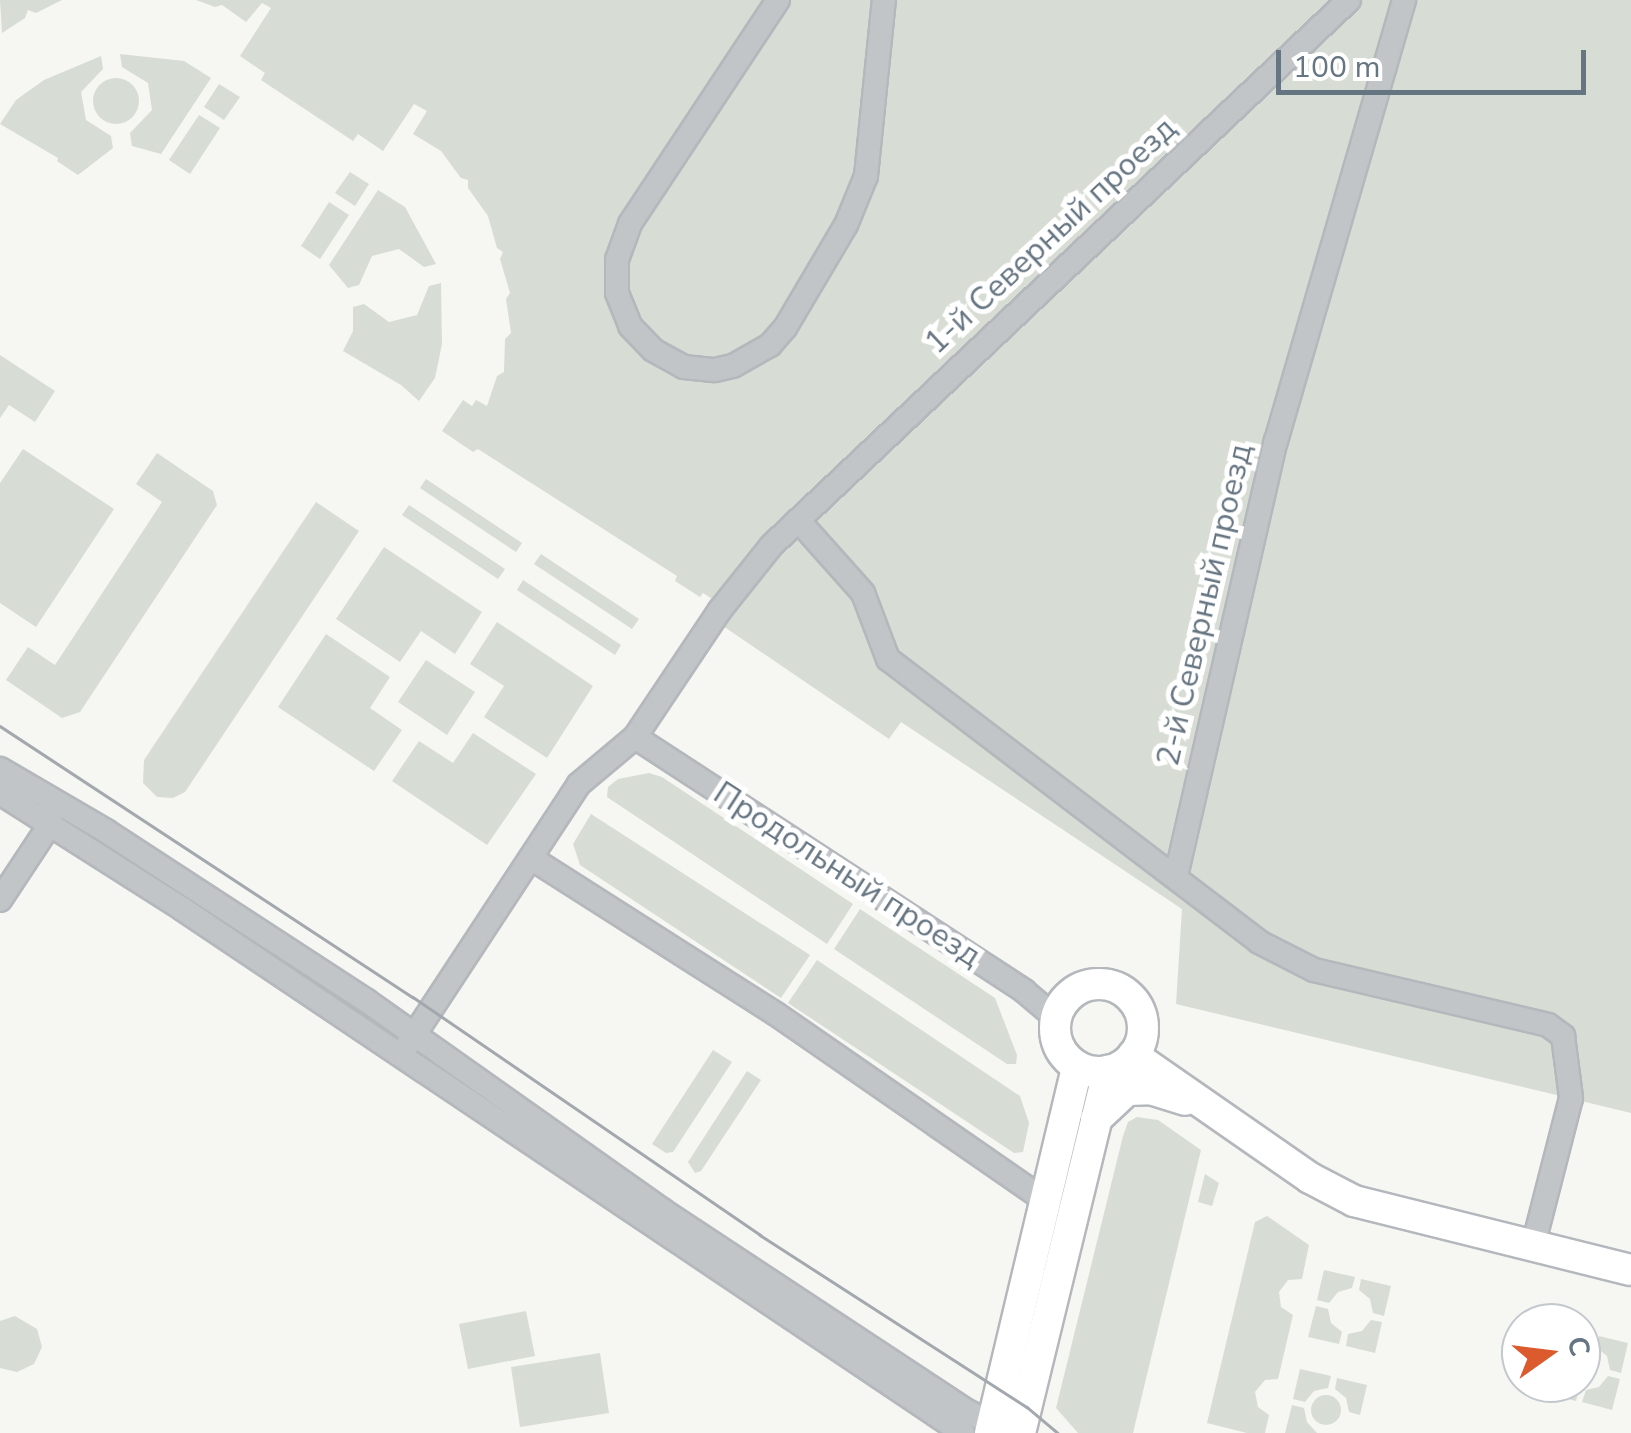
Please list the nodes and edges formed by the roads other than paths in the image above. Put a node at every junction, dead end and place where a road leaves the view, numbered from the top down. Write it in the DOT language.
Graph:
graph roads {
  1 [pos="778,0"];
  2 [pos="884,0"];
  3 [pos="1349,0"];
  4 [pos="1404,0"];
  5 [pos="798,520"];
  6 [pos="636,737"];
  7 [pos="0,768"];
  8 [pos="0,793"];
  9 [pos="50,814"];
  10 [pos="532,858"];
  11 [pos="1176,876"];
  12 [pos="0,900"];
  13 [pos="1056,1018"];
  14 [pos="407,1046"];
  15 [pos="1106,1064"];
  16 [pos="1218,1110"];
  17 [pos="1096,1119"];
  18 [pos="1045,1200"];
  19 [pos="1533,1246"];
  20 [pos="1631,1270"];
  21 [pos="1048,1318"];
  22 [pos="995,1431"];
  1 -- 2 [label="street"];
  3 -- 5 [label="street, 1-й Северный проезд"];
  4 -- 11 [label="street, 2-й Северный проезд"];
  5 -- 6 [label="street, 1-й Северный проезд"];
  5 -- 11 [label="street"];
  6 -- 10 [label="street, 1-й Северный проезд"];
  6 -- 13 [label="street, Продольный проезд"];
  7 -- 9 [label="street"];
  8 -- 9 [label="street"];
  9 -- 12 [label="street"];
  9 -- 14 [label="street"];
  10 -- 14 [label="street, 1-й Северный проезд"];
  10 -- 18 [label="street"];
  11 -- 19 [label="street"];
  13 -- 15 [label="main road"];
  13 -- 15 [label="main road"];
  14 -- 22 [label="street"];
  15 -- 16 [label="main road"];
  15 -- 17 [label="main road"];
  15 -- 18 [label="main road"];
  16 -- 17 [label="main road"];
  16 -- 19 [label="main road"];
  17 -- 21 [label="main road"];
  18 -- 21 [label="street"];
  18 -- 22 [label="main road"];
  19 -- 20 [label="main road"];
  21 -- 22 [label="main road"];
}
